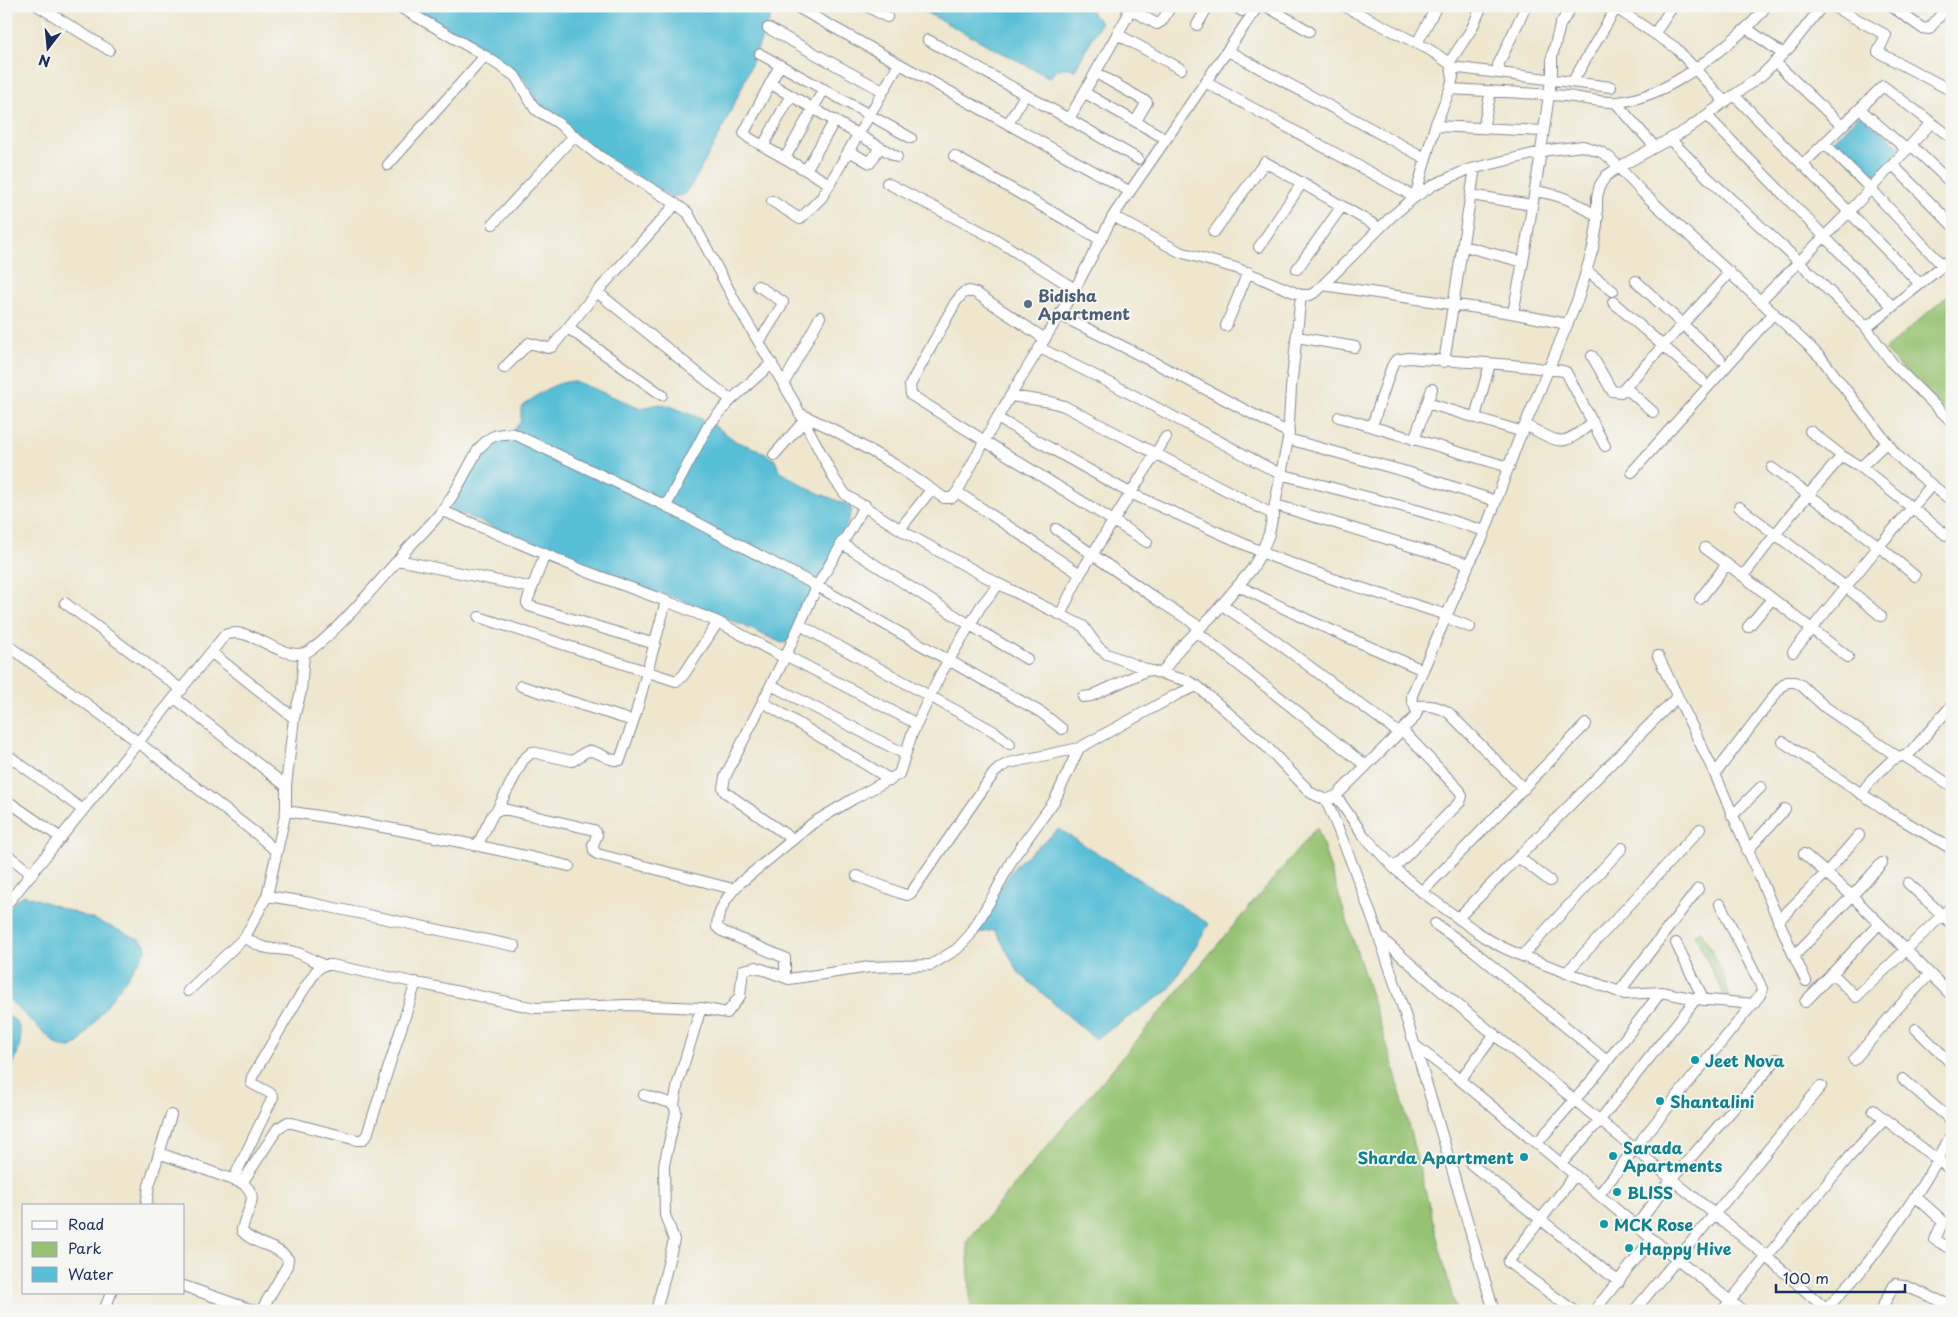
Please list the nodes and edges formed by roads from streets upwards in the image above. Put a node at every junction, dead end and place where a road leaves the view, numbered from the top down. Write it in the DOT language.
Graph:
graph roads {
  1 [pos="38,6"];
  2 [pos="398,6"];
  3 [pos="795,6"];
  4 [pos="867,6"];
  5 [pos="1171,6"];
  6 [pos="1208,6"];
  7 [pos="1258,6"];
  8 [pos="1266,6"];
  9 [pos="1344,6"];
  10 [pos="1437,6"];
  11 [pos="1482,6"];
  12 [pos="1526,6"];
  13 [pos="1572,6"];
  14 [pos="1673,6"];
  15 [pos="1822,6"];
  16 [pos="1832,6"];
  17 [pos="1891,6"];
  18 [pos="1948,6"];
  19 [pos="1615,7"];
  20 [pos="1766,7"];
  21 [pos="1131,8"];
  22 [pos="886,17"];
  23 [pos="1198,25"];
  24 [pos="768,28"];
  25 [pos="1746,28"];
  26 [pos="1309,31"];
  27 [pos="1655,33"];
  28 [pos="1117,34"];
  29 [pos="928,40"];
  30 [pos="1417,43"];
  31 [pos="109,50"];
  32 [pos="1228,50"];
  33 [pos="760,54"];
  34 [pos="485,56"];
  35 [pos="1779,58"];
  36 [pos="899,64"];
  37 [pos="780,65"];
  38 [pos="1450,65"];
  39 [pos="1181,69"];
  40 [pos="1695,69"];
  41 [pos="1096,73"];
  42 [pos="1501,73"];
  43 [pos="1551,78"];
  44 [pos="1573,81"];
  45 [pos="1205,82"];
  46 [pos="771,84"];
  47 [pos="1611,87"];
  48 [pos="824,89"];
  49 [pos="1450,89"];
  50 [pos="883,91"];
  51 [pos="1491,91"];
  52 [pos="1952,91"];
  53 [pos="1085,93"];
  54 [pos="791,95"];
  55 [pos="1548,95"];
  56 [pos="1025,96"];
  57 [pos="1730,99"];
  58 [pos="1616,103"];
  59 [pos="814,107"];
  60 [pos="1860,109"];
  61 [pos="870,114"];
  62 [pos="1707,116"];
  63 [pos="1069,119"];
  64 [pos="835,120"];
  65 [pos="1136,121"];
  66 [pos="1931,123"];
  67 [pos="1008,124"];
  68 [pos="1435,126"];
  69 [pos="1842,126"];
  70 [pos="1483,128"];
  71 [pos="1543,131"];
  72 [pos="859,134"];
  73 [pos="1159,135"];
  74 [pos="574,136"];
  75 [pos="912,138"];
  76 [pos="1952,138"];
  77 [pos="1671,140"];
  78 [pos="1824,143"];
  79 [pos="763,146"];
  80 [pos="880,147"];
  81 [pos="1655,147"];
  82 [pos="1909,147"];
  83 [pos="849,151"];
  84 [pos="1540,152"];
  85 [pos="954,156"];
  86 [pos="897,157"];
  87 [pos="785,158"];
  88 [pos="1425,158"];
  89 [pos="1138,159"];
  90 [pos="388,165"];
  91 [pos="1802,165"];
  92 [pos="1893,165"];
  93 [pos="1619,167"];
  94 [pos="1475,168"];
  95 [pos="806,170"];
  96 [pos="888,182"];
  97 [pos="1302,183"];
  98 [pos="830,184"];
  99 [pos="1952,184"];
  100 [pos="1871,189"];
  101 [pos="1535,190"];
  102 [pos="1129,191"];
  103 [pos="1471,195"];
  104 [pos="1415,197"];
  105 [pos="772,201"];
  106 [pos="676,204"];
  107 [pos="1532,205"];
  108 [pos="1342,206"];
  109 [pos="1849,212"];
  110 [pos="1112,216"];
  111 [pos="1598,217"];
  112 [pos="493,224"];
  113 [pos="1952,225"];
  114 [pos="1380,228"];
  115 [pos="1214,232"];
  116 [pos="1825,237"];
  117 [pos="1101,240"];
  118 [pos="1259,246"];
  119 [pos="1464,246"];
  120 [pos="1952,258"];
  121 [pos="1523,262"];
  122 [pos="1799,262"];
  123 [pos="1942,266"];
  124 [pos="1296,269"];
  125 [pos="1587,271"];
  126 [pos="1248,272"];
  127 [pos="1730,272"];
  128 [pos="1636,281"];
  129 [pos="1920,284"];
  130 [pos="1323,285"];
  131 [pos="758,286"];
  132 [pos="1075,289"];
  133 [pos="598,292"];
  134 [pos="1301,295"];
  135 [pos="1760,301"];
  136 [pos="1452,305"];
  137 [pos="1892,306"];
  138 [pos="1513,313"];
  139 [pos="1774,313"];
  140 [pos="1059,315"];
  141 [pos="820,318"];
  142 [pos="1567,324"];
  143 [pos="1683,324"];
  144 [pos="1226,326"];
  145 [pos="1865,326"];
  146 [pos="568,328"];
  147 [pos="1297,337"];
  148 [pos="759,342"];
  149 [pos="1043,343"];
  150 [pos="1664,346"];
  151 [pos="1355,347"];
  152 [pos="1592,356"];
  153 [pos="1720,359"];
  154 [pos="1444,362"];
  155 [pos="772,363"];
  156 [pos="1490,364"];
  157 [pos="504,368"];
  158 [pos="1549,370"];
  159 [pos="1702,380"];
  160 [pos="784,383"];
  161 [pos="1626,388"];
  162 [pos="1432,389"];
  163 [pos="662,395"];
  164 [pos="1010,396"];
  165 [pos="731,400"];
  166 [pos="1428,403"];
  167 [pos="1652,412"];
  168 [pos="802,417"];
  169 [pos="1339,417"];
  170 [pos="1475,417"];
  171 [pos="997,418"];
  172 [pos="1593,422"];
  173 [pos="1952,422"];
  174 [pos="1372,426"];
  175 [pos="1524,429"];
  176 [pos="1810,431"];
  177 [pos="1288,436"];
  178 [pos="1166,437"];
  179 [pos="985,439"];
  180 [pos="1414,440"];
  181 [pos="1887,442"];
  182 [pos="1605,446"];
  183 [pos="774,454"];
  184 [pos="1156,455"];
  185 [pos="1842,456"];
  186 [pos="1508,467"];
  187 [pos="1861,467"];
  188 [pos="1772,468"];
  189 [pos="1632,472"];
  190 [pos="1280,474"];
  191 [pos="1931,486"];
  192 [pos="931,490"];
  193 [pos="957,492"];
  194 [pos="1130,492"];
  195 [pos="1808,495"];
  196 [pos="1496,501"];
  197 [pos="1952,502"];
  198 [pos="865,505"];
  199 [pos="666,506"];
  200 [pos="1739,507"];
  201 [pos="1912,509"];
  202 [pos="1275,510"];
  203 [pos="443,511"];
  204 [pos="1112,521"];
  205 [pos="900,529"];
  206 [pos="1056,529"];
  207 [pos="1485,531"];
  208 [pos="1775,534"];
  209 [pos="1946,535"];
  210 [pos="841,542"];
  211 [pos="1147,542"];
  212 [pos="1879,546"];
  213 [pos="1705,548"];
  214 [pos="1262,551"];
  215 [pos="545,554"];
  216 [pos="1092,554"];
  217 [pos="398,560"];
  218 [pos="1469,564"];
  219 [pos="1727,564"];
  220 [pos="1080,574"];
  221 [pos="1742,576"];
  222 [pos="1916,576"];
  223 [pos="999,584"];
  224 [pos="817,586"];
  225 [pos="1239,586"];
  226 [pos="1846,587"];
  227 [pos="532,588"];
  228 [pos="1700,599"];
  229 [pos="1772,599"];
  230 [pos="666,600"];
  231 [pos="65,603"];
  232 [pos="1222,605"];
  233 [pos="1063,609"];
  234 [pos="1447,616"];
  235 [pos="1881,616"];
  236 [pos="479,618"];
  237 [pos="718,622"];
  238 [pos="800,625"];
  239 [pos="970,625"];
  240 [pos="1470,627"];
  241 [pos="1748,627"];
  242 [pos="1198,629"];
  243 [pos="1812,630"];
  244 [pos="6,644"];
  245 [pos="655,644"];
  246 [pos="1793,652"];
  247 [pos="212,653"];
  248 [pos="304,653"];
  249 [pos="786,655"];
  250 [pos="1658,656"];
  251 [pos="1848,657"];
  252 [pos="1027,659"];
  253 [pos="948,660"];
  254 [pos="1148,670"];
  255 [pos="1423,670"];
  256 [pos="647,672"];
  257 [pos="1162,673"];
  258 [pos="771,685"];
  259 [pos="521,686"];
  260 [pos="1197,686"];
  261 [pos="178,694"];
  262 [pos="930,695"];
  263 [pos="1083,697"];
  264 [pos="1678,697"];
  265 [pos="763,702"];
  266 [pos="1416,706"];
  267 [pos="1950,709"];
  268 [pos="294,718"];
  269 [pos="633,721"];
  270 [pos="917,724"];
  271 [pos="1586,724"];
  272 [pos="1062,730"];
  273 [pos="1400,732"];
  274 [pos="138,742"];
  275 [pos="1783,742"];
  276 [pos="1010,744"];
  277 [pos="1079,748"];
  278 [pos="6,754"];
  279 [pos="905,754"];
  280 [pos="1901,757"];
  281 [pos="1366,766"];
  282 [pos="1715,774"];
  283 [pos="891,780"];
  284 [pos="286,786"];
  285 [pos="1952,786"];
  286 [pos="1761,787"];
  287 [pos="1524,789"];
  288 [pos="1861,794"];
  289 [pos="1331,798"];
  290 [pos="6,800"];
  291 [pos="1785,809"];
  292 [pos="83,810"];
  293 [pos="497,810"];
  294 [pos="286,811"];
  295 [pos="1732,816"];
  296 [pos="1700,829"];
  297 [pos="1859,836"];
  298 [pos="61,838"];
  299 [pos="792,839"];
  300 [pos="478,844"];
  301 [pos="1622,848"];
  302 [pos="1952,849"];
  303 [pos="1747,851"];
  304 [pos="276,852"];
  305 [pos="6,854"];
  306 [pos="1804,854"];
  307 [pos="1518,857"];
  308 [pos="1882,863"];
  309 [pos="569,866"];
  310 [pos="1394,868"];
  311 [pos="1826,873"];
  312 [pos="32,874"];
  313 [pos="857,876"];
  314 [pos="1550,881"];
  315 [pos="1908,882"];
  316 [pos="733,889"];
  317 [pos="1698,889"];
  318 [pos="1422,892"];
  319 [pos="268,896"];
  320 [pos="1852,896"];
  321 [pos="1720,904"];
  322 [pos="6,905"];
  323 [pos="1952,906"];
  324 [pos="1942,916"];
  325 [pos="1458,918"];
  326 [pos="1778,921"];
  327 [pos="1435,924"];
  328 [pos="1879,924"];
  329 [pos="1952,924"];
  330 [pos="245,937"];
  331 [pos="1380,937"];
  332 [pos="1484,937"];
  333 [pos="1676,943"];
  334 [pos="515,946"];
  335 [pos="1474,951"];
  336 [pos="1905,951"];
  337 [pos="1522,956"];
  338 [pos="1794,956"];
  339 [pos="323,965"];
  340 [pos="1566,973"];
  341 [pos="1832,973"];
  342 [pos="1929,976"];
  343 [pos="789,979"];
  344 [pos="1806,981"];
  345 [pos="416,982"];
  346 [pos="188,991"];
  347 [pos="1618,992"];
  348 [pos="1661,992"];
  349 [pos="1952,996"];
  350 [pos="1700,999"];
  351 [pos="1805,1002"];
  352 [pos="1754,1004"];
  353 [pos="701,1008"];
  354 [pos="1916,1029"];
  355 [pos="1495,1034"];
  356 [pos="1416,1047"];
  357 [pos="1777,1059"];
  358 [pos="1854,1060"];
  359 [pos="1607,1061"];
  360 [pos="1952,1064"];
  361 [pos="1903,1079"];
  362 [pos="1460,1080"];
  363 [pos="1821,1086"];
  364 [pos="644,1095"];
  365 [pos="1576,1100"];
  366 [pos="674,1104"];
  367 [pos="1873,1110"];
  368 [pos="171,1115"];
  369 [pos="1885,1119"];
  370 [pos="1600,1120"];
  371 [pos="1952,1121"];
  372 [pos="1952,1134"];
  373 [pos="1537,1143"];
  374 [pos="1634,1150"];
  375 [pos="159,1153"];
  376 [pos="1938,1160"];
  377 [pos="1471,1164"];
  378 [pos="1561,1164"];
  379 [pos="1952,1171"];
  380 [pos="1576,1175"];
  381 [pos="1672,1180"];
  382 [pos="237,1182"];
  383 [pos="1599,1195"];
  384 [pos="1915,1196"];
  385 [pos="146,1204"];
  386 [pos="1713,1214"];
  387 [pos="1541,1219"];
  388 [pos="1636,1226"];
  389 [pos="1652,1239"];
  390 [pos="1952,1249"];
  391 [pos="1766,1256"];
  392 [pos="1677,1258"];
  393 [pos="1619,1282"];
  394 [pos="185,1286"];
  395 [pos="111,1294"];
  396 [pos="1730,1301"];
  397 [pos="1952,1306"];
  398 [pos="1826,1310"];
  399 [pos="104,1311"];
  400 [pos="255,1311"];
  401 [pos="261,1311"];
  402 [pos="656,1311"];
  403 [pos="1494,1311"];
  404 [pos="1574,1311"];
  405 [pos="1594,1311"];
  406 [pos="1634,1311"];
  407 [pos="1722,1311"];
  408 [pos="1743,1311"];
  409 [pos="1880,1311"];
  1 -- 31 [label="street"];
  2 -- 34 [label="street"];
  3 -- 36 [label="street"];
  4 -- 22 [label="street"];
  5 -- 21 [label="street"];
  6 -- 23 [label="street"];
  7 -- 32 [label="street"];
  8 -- 26 [label="street"];
  9 -- 30 [label="street"];
  10 -- 30 [label="street"];
  11 -- 38 [label="street"];
  12 -- 42 [label="street"];
  13 -- 43 [label="street"];
  14 -- 27 [label="street"];
  15 -- 35 [label="street"];
  16 -- 52 [label="street"];
  17 -- 18 [label="street"];
  19 -- 27 [label="street"];
  19 -- 44 [label="street"];
  20 -- 25 [label="street"];
  21 -- 28 [label="street"];
  24 -- 50 [label="street"];
  25 -- 35 [label="street"];
  25 -- 40 [label="street"];
  27 -- 40 [label="street"];
  28 -- 39 [label="street"];
  28 -- 41 [label="street"];
  29 -- 56 [label="street"];
  30 -- 38 [label="street"];
  32 -- 45 [label="street"];
  32 -- 88 [label="street"];
  33 -- 37 [label="street"];
  34 -- 74 [label="street"];
  34 -- 90 [label="street"];
  35 -- 57 [label="street"];
  35 -- 69 [label="street"];
  36 -- 50 [label="street"];
  36 -- 67 [label="street"];
  37 -- 46 [label="street"];
  37 -- 48 [label="street"];
  38 -- 42 [label="street"];
  38 -- 49 [label="street"];
  40 -- 57 [label="street"];
  40 -- 58 [label="street"];
  41 -- 53 [label="street"];
  41 -- 65 [label="street"];
  42 -- 43 [label="street"];
  43 -- 44 [label="street"];
  43 -- 55 [label="street"];
  44 -- 47 [label="street"];
  45 -- 102 [label="street"];
  45 -- 104 [label="street"];
  46 -- 54 [label="street"];
  46 -- 79 [label="street"];
  48 -- 59 [label="street"];
  48 -- 61 [label="street"];
  49 -- 51 [label="street"];
  49 -- 68 [label="street"];
  50 -- 61 [label="street"];
  51 -- 55 [label="street"];
  51 -- 70 [label="street"];
  53 -- 63 [label="street"];
  53 -- 65 [label="street"];
  54 -- 59 [label="street"];
  54 -- 79 [label="street"];
  55 -- 58 [label="street"];
  55 -- 71 [label="street"];
  56 -- 63 [label="street"];
  56 -- 67 [label="street"];
  57 -- 62 [label="street"];
  57 -- 91 [label="street"];
  58 -- 81 [label="street"];
  59 -- 64 [label="street"];
  59 -- 87 [label="street"];
  60 -- 66 [label="street"];
  60 -- 69 [label="street"];
  60 -- 82 [label="street"];
  61 -- 72 [label="street"];
  61 -- 75 [label="street"];
  62 -- 77 [label="street"];
  62 -- 116 [label="street"];
  63 -- 89 [label="street"];
  64 -- 72 [label="street"];
  64 -- 95 [label="street"];
  65 -- 73 [label="street"];
  66 -- 76 [label="street"];
  66 -- 82 [label="street"];
  67 -- 102 [label="street"];
  68 -- 70 [label="street"];
  68 -- 88 [label="street"];
  69 -- 78 [label="street"];
  70 -- 71 [label="street"];
  71 -- 84 [label="street"];
  72 -- 80 [label="street"];
  72 -- 83 [label="street"];
  74 -- 106 [label="street"];
  74 -- 112 [label="street"];
  77 -- 81 [label="street"];
  77 -- 122 [label="street"];
  78 -- 91 [label="street"];
  78 -- 100 [label="street"];
  79 -- 87 [label="street"];
  80 -- 83 [label="street"];
  80 -- 86 [label="street"];
  81 -- 93 [label="street"];
  82 -- 92 [label="street"];
  82 -- 99 [label="street"];
  83 -- 98 [label="street"];
  84 -- 93 [label="street"];
  84 -- 94 [label="street"];
  84 -- 101 [label="street"];
  85 -- 117 [label="street"];
  87 -- 95 [label="street"];
  88 -- 104 [label="street"];
  91 -- 109 [label="street"];
  92 -- 100 [label="street"];
  92 -- 113 [label="street"];
  93 -- 111 [label="street"];
  93 -- 127 [label="street"];
  94 -- 103 [label="street"];
  94 -- 104 [label="street"];
  95 -- 98 [label="street"];
  96 -- 132 [label="street"];
  97 -- 108 [label="street"];
  97 -- 115 [label="street"];
  97 -- 118 [label="street"];
  98 -- 105 [label="street"];
  100 -- 109 [label="street"];
  100 -- 123 [label="street"];
  101 -- 107 [label="street"];
  101 -- 111 [label="street"];
  102 -- 110 [label="street"];
  103 -- 107 [label="street"];
  103 -- 119 [label="street"];
  104 -- 114 [label="street"];
  106 -- 133 [label="street"];
  106 -- 148 [label="street"];
  107 -- 121 [label="street"];
  108 -- 114 [label="street"];
  108 -- 124 [label="street"];
  109 -- 116 [label="street"];
  109 -- 129 [label="street"];
  110 -- 117 [label="street"];
  110 -- 126 [label="street"];
  111 -- 125 [label="street"];
  114 -- 130 [label="street"];
  116 -- 122 [label="street"];
  116 -- 137 [label="street"];
  117 -- 132 [label="street"];
  119 -- 121 [label="street"];
  119 -- 136 [label="street"];
  120 -- 123 [label="street"];
  121 -- 138 [label="street"];
  122 -- 135 [label="street"];
  122 -- 145 [label="street"];
  123 -- 129 [label="street"];
  125 -- 142 [label="street"];
  125 -- 150 [label="street"];
  126 -- 134 [label="street"];
  126 -- 144 [label="street"];
  127 -- 135 [label="street"];
  127 -- 143 [label="street"];
  128 -- 143 [label="street"];
  129 -- 137 [label="street"];
  130 -- 134 [label="street"];
  130 -- 136 [label="street"];
  131 -- 148 [label="street"];
  132 -- 140 [label="street"];
  133 -- 146 [label="street"];
  133 -- 165 [label="street"];
  134 -- 147 [label="street"];
  135 -- 139 [label="street"];
  136 -- 138 [label="street"];
  136 -- 154 [label="street"];
  137 -- 145 [label="street"];
  138 -- 142 [label="street"];
  139 -- 181 [label="street"];
  139 -- 189 [label="street"];
  140 -- 149 [label="street"];
  140 -- 177 [label="street"];
  141 -- 160 [label="street"];
  142 -- 158 [label="street"];
  143 -- 150 [label="street"];
  143 -- 153 [label="street"];
  145 -- 173 [label="street"];
  146 -- 157 [label="street"];
  146 -- 163 [label="street"];
  147 -- 151 [label="street"];
  147 -- 177 [label="street"];
  148 -- 155 [label="street"];
  149 -- 164 [label="street"];
  149 -- 179 [label="street"];
  149 -- 190 [label="street"];
  150 -- 159 [label="street"];
  150 -- 161 [label="street"];
  152 -- 161 [label="street"];
  154 -- 156 [label="street"];
  154 -- 174 [label="street"];
  155 -- 160 [label="street"];
  155 -- 165 [label="street"];
  156 -- 158 [label="street"];
  156 -- 170 [label="street"];
  158 -- 172 [label="street"];
  158 -- 175 [label="street"];
  160 -- 168 [label="street"];
  161 -- 167 [label="street"];
  162 -- 166 [label="street"];
  164 -- 171 [label="street"];
  164 -- 184 [label="street"];
  165 -- 199 [label="street"];
  166 -- 170 [label="street"];
  166 -- 180 [label="street"];
  168 -- 183 [label="street"];
  168 -- 192 [label="street"];
  168 -- 198 [label="street"];
  169 -- 174 [label="street"];
  170 -- 175 [label="street"];
  171 -- 179 [label="street"];
  171 -- 194 [label="street"];
  172 -- 175 [label="street"];
  172 -- 182 [label="street"];
  174 -- 180 [label="street"];
  175 -- 186 [label="street"];
  176 -- 185 [label="street"];
  177 -- 190 [label="street"];
  177 -- 196 [label="street"];
  178 -- 184 [label="street"];
  179 -- 193 [label="street"];
  179 -- 204 [label="street"];
  180 -- 186 [label="street"];
  181 -- 187 [label="street"];
  181 -- 191 [label="street"];
  184 -- 194 [label="street"];
  184 -- 202 [label="street"];
  185 -- 187 [label="street"];
  185 -- 195 [label="street"];
  186 -- 196 [label="street"];
  187 -- 201 [label="street"];
  188 -- 195 [label="street"];
  190 -- 202 [label="street"];
  190 -- 207 [label="street"];
  191 -- 197 [label="street"];
  191 -- 201 [label="street"];
  192 -- 193 [label="street"];
  192 -- 205 [label="street"];
  193 -- 220 [label="street"];
  194 -- 204 [label="street"];
  194 -- 214 [label="street"];
  195 -- 208 [label="street"];
  195 -- 212 [label="street"];
  196 -- 207 [label="street"];
  198 -- 205 [label="street"];
  198 -- 210 [label="street"];
  199 -- 203 [label="street"];
  199 -- 224 [label="street"];
  200 -- 208 [label="street"];
  201 -- 209 [label="street"];
  201 -- 212 [label="street"];
  202 -- 214 [label="street"];
  202 -- 218 [label="street"];
  203 -- 215 [label="street"];
  203 -- 217 [label="street"];
  204 -- 211 [label="street"];
  204 -- 216 [label="street"];
  205 -- 223 [label="street"];
  206 -- 216 [label="street"];
  207 -- 218 [label="street"];
  208 -- 221 [label="street"];
  208 -- 226 [label="street"];
  210 -- 224 [label="street"];
  210 -- 239 [label="street"];
  212 -- 222 [label="street"];
  212 -- 226 [label="street"];
  213 -- 219 [label="street"];
  214 -- 225 [label="street"];
  214 -- 234 [label="street"];
  215 -- 227 [label="street"];
  215 -- 230 [label="street"];
  216 -- 220 [label="street"];
  216 -- 242 [label="street"];
  217 -- 227 [label="street"];
  217 -- 248 [label="street"];
  218 -- 234 [label="street"];
  219 -- 221 [label="street"];
  219 -- 228 [label="street"];
  220 -- 233 [label="street"];
  221 -- 229 [label="street"];
  223 -- 239 [label="street"];
  223 -- 254 [label="street"];
  224 -- 238 [label="street"];
  224 -- 253 [label="street"];
  225 -- 232 [label="street"];
  225 -- 255 [label="street"];
  226 -- 235 [label="street"];
  226 -- 243 [label="street"];
  227 -- 245 [label="street"];
  229 -- 241 [label="street"];
  229 -- 243 [label="street"];
  230 -- 237 [label="street"];
  230 -- 245 [label="street"];
  231 -- 261 [label="street"];
  232 -- 242 [label="street"];
  232 -- 273 [label="street"];
  234 -- 240 [label="street"];
  234 -- 255 [label="street"];
  236 -- 256 [label="street"];
  237 -- 249 [label="street"];
  237 -- 256 [label="street"];
  238 -- 249 [label="street"];
  238 -- 262 [label="street"];
  239 -- 252 [label="street"];
  239 -- 253 [label="street"];
  242 -- 257 [label="street"];
  242 -- 281 [label="street"];
  243 -- 246 [label="street"];
  243 -- 251 [label="street"];
  244 -- 274 [label="street"];
  245 -- 256 [label="street"];
  247 -- 248 [label="street"];
  247 -- 261 [label="street"];
  247 -- 268 [label="street"];
  248 -- 268 [label="street"];
  249 -- 258 [label="street"];
  249 -- 270 [label="street"];
  250 -- 264 [label="street"];
  253 -- 262 [label="street"];
  253 -- 272 [label="street"];
  254 -- 257 [label="street"];
  254 -- 263 [label="street"];
  255 -- 266 [label="street"];
  256 -- 269 [label="street"];
  257 -- 260 [label="street"];
  258 -- 265 [label="street"];
  258 -- 279 [label="street"];
  259 -- 269 [label="street"];
  260 -- 277 [label="street"];
  260 -- 289 [label="street"];
  261 -- 274 [label="street"];
  261 -- 284 [label="street"];
  262 -- 270 [label="street"];
  262 -- 276 [label="street"];
  264 -- 282 [label="street"];
  264 -- 307 [label="street"];
  265 -- 283 [label="street"];
  265 -- 299 [label="street"];
  266 -- 273 [label="street"];
  266 -- 287 [label="street"];
  267 -- 280 [label="street"];
  268 -- 284 [label="street"];
  269 -- 293 [label="street"];
  270 -- 279 [label="street"];
  271 -- 287 [label="street"];
  273 -- 281 [label="street"];
  273 -- 310 [label="street"];
  274 -- 292 [label="street"];
  274 -- 304 [label="street"];
  275 -- 288 [label="street"];
  277 -- 313 [label="street"];
  277 -- 343 [label="street"];
  278 -- 292 [label="street"];
  279 -- 283 [label="street"];
  280 -- 282 [label="street"];
  280 -- 285 [label="street"];
  280 -- 288 [label="street"];
  281 -- 289 [label="street"];
  282 -- 295 [label="street"];
  283 -- 299 [label="street"];
  284 -- 294 [label="street"];
  286 -- 295 [label="street"];
  287 -- 318 [label="street"];
  288 -- 302 [label="street"];
  289 -- 310 [label="street"];
  289 -- 331 [label="street"];
  290 -- 298 [label="street"];
  291 -- 303 [label="street"];
  292 -- 298 [label="street"];
  293 -- 300 [label="street"];
  293 -- 316 [label="street"];
  294 -- 300 [label="street"];
  294 -- 304 [label="street"];
  295 -- 303 [label="street"];
  296 -- 340 [label="street"];
  297 -- 311 [label="street"];
  298 -- 312 [label="street"];
  299 -- 316 [label="street"];
  300 -- 309 [label="street"];
  301 -- 337 [label="street"];
  303 -- 326 [label="street"];
  304 -- 319 [label="street"];
  305 -- 312 [label="street"];
  306 -- 311 [label="street"];
  307 -- 314 [label="street"];
  307 -- 325 [label="street"];
  308 -- 320 [label="street"];
  310 -- 318 [label="street"];
  311 -- 320 [label="street"];
  311 -- 326 [label="street"];
  312 -- 322 [label="street"];
  315 -- 324 [label="street"];
  316 -- 343 [label="street"];
  317 -- 347 [label="street"];
  318 -- 325 [label="street"];
  319 -- 330 [label="street"];
  319 -- 334 [label="street"];
  320 -- 328 [label="street"];
  320 -- 338 [label="street"];
  321 -- 352 [label="street"];
  323 -- 324 [label="street"];
  324 -- 329 [label="street"];
  324 -- 336 [label="street"];
  325 -- 332 [label="street"];
  326 -- 338 [label="street"];
  327 -- 335 [label="street"];
  328 -- 336 [label="street"];
  328 -- 341 [label="street"];
  330 -- 339 [label="street"];
  330 -- 346 [label="street"];
  331 -- 355 [label="street"];
  331 -- 356 [label="street"];
  332 -- 335 [label="street"];
  332 -- 337 [label="street"];
  333 -- 350 [label="street"];
  335 -- 359 [label="street"];
  336 -- 341 [label="street"];
  336 -- 342 [label="street"];
  337 -- 340 [label="street"];
  338 -- 344 [label="street"];
  339 -- 345 [label="street"];
  339 -- 382 [label="street"];
  340 -- 347 [label="street"];
  341 -- 351 [label="street"];
  342 -- 349 [label="street"];
  342 -- 358 [label="street"];
  343 -- 353 [label="street"];
  345 -- 353 [label="street"];
  345 -- 382 [label="street"];
  347 -- 348 [label="street"];
  348 -- 350 [label="street"];
  348 -- 359 [label="street"];
  350 -- 352 [label="street"];
  350 -- 370 [label="street"];
  352 -- 374 [label="street"];
  353 -- 366 [label="street"];
  354 -- 360 [label="street"];
  355 -- 362 [label="street"];
  355 -- 365 [label="street"];
  356 -- 362 [label="street"];
  356 -- 403 [label="street"];
  357 -- 381 [label="street"];
  359 -- 365 [label="street"];
  361 -- 371 [label="street"];
  362 -- 373 [label="street"];
  363 -- 386 [label="street"];
  364 -- 366 [label="street"];
  365 -- 370 [label="street"];
  365 -- 373 [label="street"];
  366 -- 402 [label="street"];
  367 -- 369 [label="street"];
  368 -- 375 [label="street"];
  369 -- 376 [label="street"];
  369 -- 391 [label="street"];
  370 -- 374 [label="street"];
  370 -- 378 [label="street"];
  372 -- 376 [label="street"];
  373 -- 378 [label="street"];
  374 -- 381 [label="street"];
  374 -- 383 [label="street"];
  375 -- 382 [label="street"];
  375 -- 385 [label="street"];
  376 -- 379 [label="street"];
  376 -- 384 [label="street"];
  377 -- 387 [label="street"];
  378 -- 380 [label="street"];
  380 -- 383 [label="street"];
  380 -- 387 [label="street"];
  381 -- 386 [label="street"];
  381 -- 388 [label="street"];
  382 -- 401 [label="street"];
  383 -- 388 [label="street"];
  384 -- 390 [label="street"];
  384 -- 398 [label="street"];
  386 -- 391 [label="street"];
  386 -- 392 [label="street"];
  387 -- 393 [label="street"];
  387 -- 404 [label="street"];
  388 -- 389 [label="street"];
  389 -- 392 [label="street"];
  389 -- 393 [label="street"];
  391 -- 396 [label="street"];
  391 -- 398 [label="street"];
  392 -- 396 [label="street"];
  392 -- 406 [label="street"];
  393 -- 405 [label="street"];
  394 -- 400 [label="street"];
  395 -- 399 [label="street"];
  396 -- 407 [label="street"];
  396 -- 408 [label="street"];
  397 -- 409 [label="street"];
}
